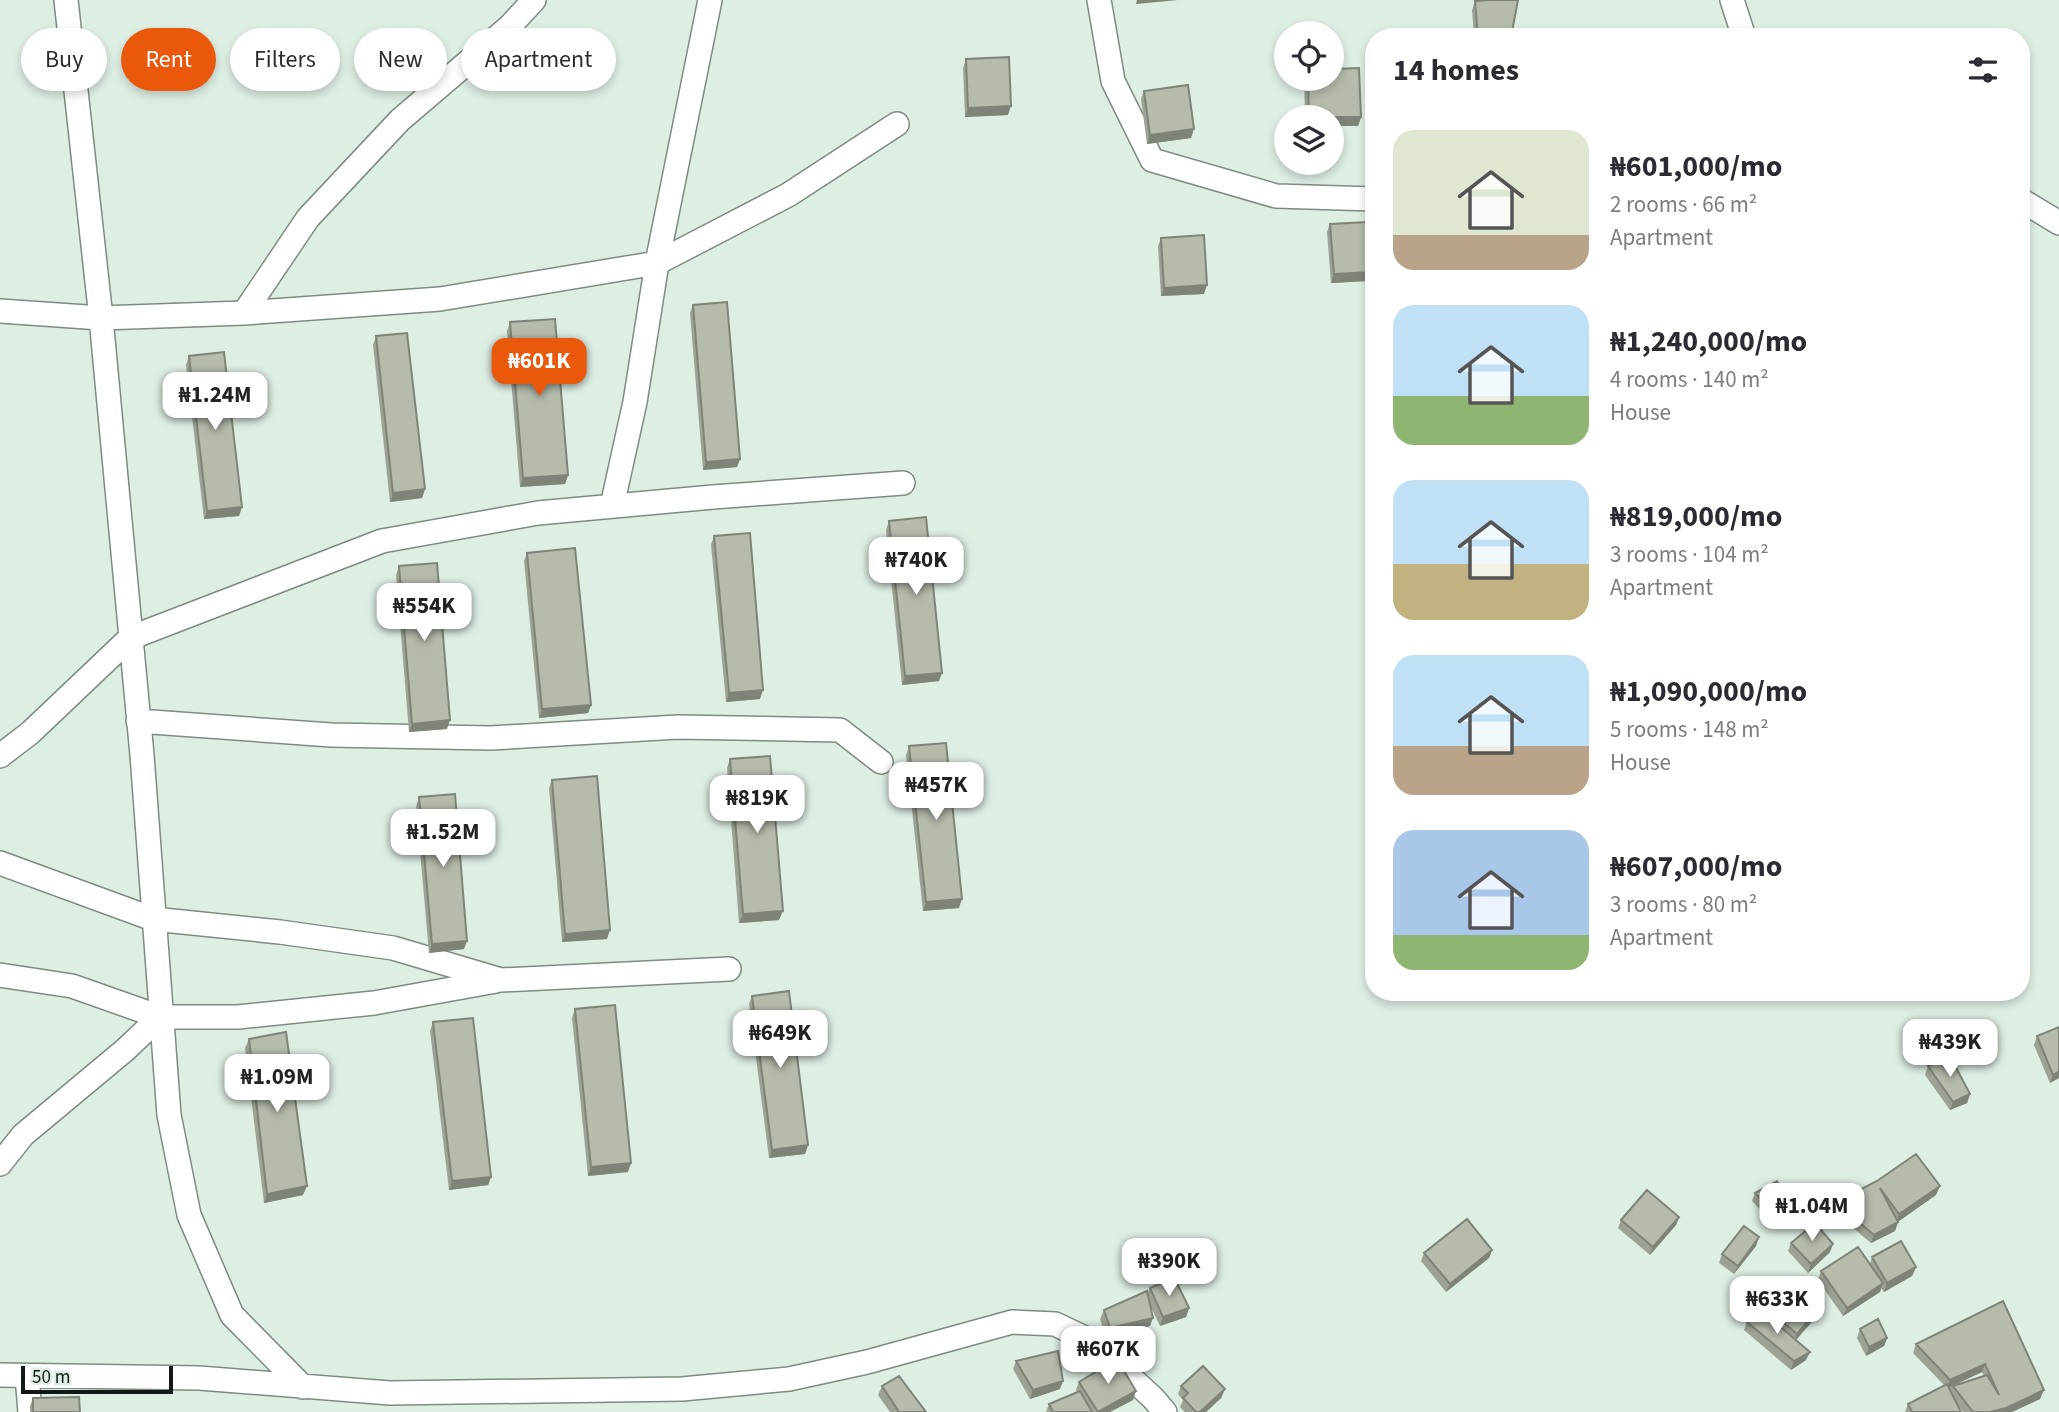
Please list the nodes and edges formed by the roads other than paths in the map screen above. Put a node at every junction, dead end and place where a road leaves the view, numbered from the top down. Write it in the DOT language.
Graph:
graph roads {
  1 [pos="66,0"];
  2 [pos="534,0"];
  3 [pos="710,0"];
  4 [pos="1099,0"];
  5 [pos="1732,0"];
  6 [pos="1741,28"];
  7 [pos="897,124"];
  8 [pos="1365,199"];
  9 [pos="2030,205"];
  10 [pos="2059,223"];
  11 [pos="657,263"];
  12 [pos="0,311"];
  13 [pos="244,313"];
  14 [pos="101,318"];
  15 [pos="903,483"];
  16 [pos="612,506"];
  17 [pos="130,638"];
  18 [pos="138,721"];
  19 [pos="0,756"];
  20 [pos="881,762"];
  21 [pos="0,863"];
  22 [pos="153,919"];
  23 [pos="729,969"];
  24 [pos="0,975"];
  25 [pos="501,980"];
  26 [pos="160,1017"];
  27 [pos="0,1164"];
  28 [pos="0,1375"];
  29 [pos="27,1376"];
  30 [pos="303,1387"];
  31 [pos="391,1402"];
  32 [pos="30,1412"];
  33 [pos="1165,1412"];
  1 -- 14 [label="street"];
  2 -- 13 [label="street"];
  3 -- 11 [label="street"];
  4 -- 8 [label="street"];
  5 -- 6 [label="street"];
  7 -- 11 [label="street"];
  9 -- 10 [label="street"];
  11 -- 13 [label="street"];
  11 -- 16 [label="street"];
  12 -- 14 [label="street"];
  13 -- 14 [label="street"];
  14 -- 17 [label="street"];
  15 -- 16 [label="street"];
  16 -- 17 [label="street"];
  17 -- 18 [label="street"];
  17 -- 19 [label="street"];
  18 -- 20 [label="street"];
  18 -- 22 [label="street"];
  21 -- 22 [label="street"];
  22 -- 25 [label="street"];
  22 -- 26 [label="street"];
  23 -- 25 [label="street"];
  24 -- 26 [label="street"];
  25 -- 26 [label="street"];
  26 -- 27 [label="street"];
  26 -- 30 [label="street"];
  28 -- 29 [label="street"];
  29 -- 30 [label="street"];
  29 -- 32 [label="street"];
  30 -- 31 [label="street"];
  31 -- 33 [label="street"];
}
